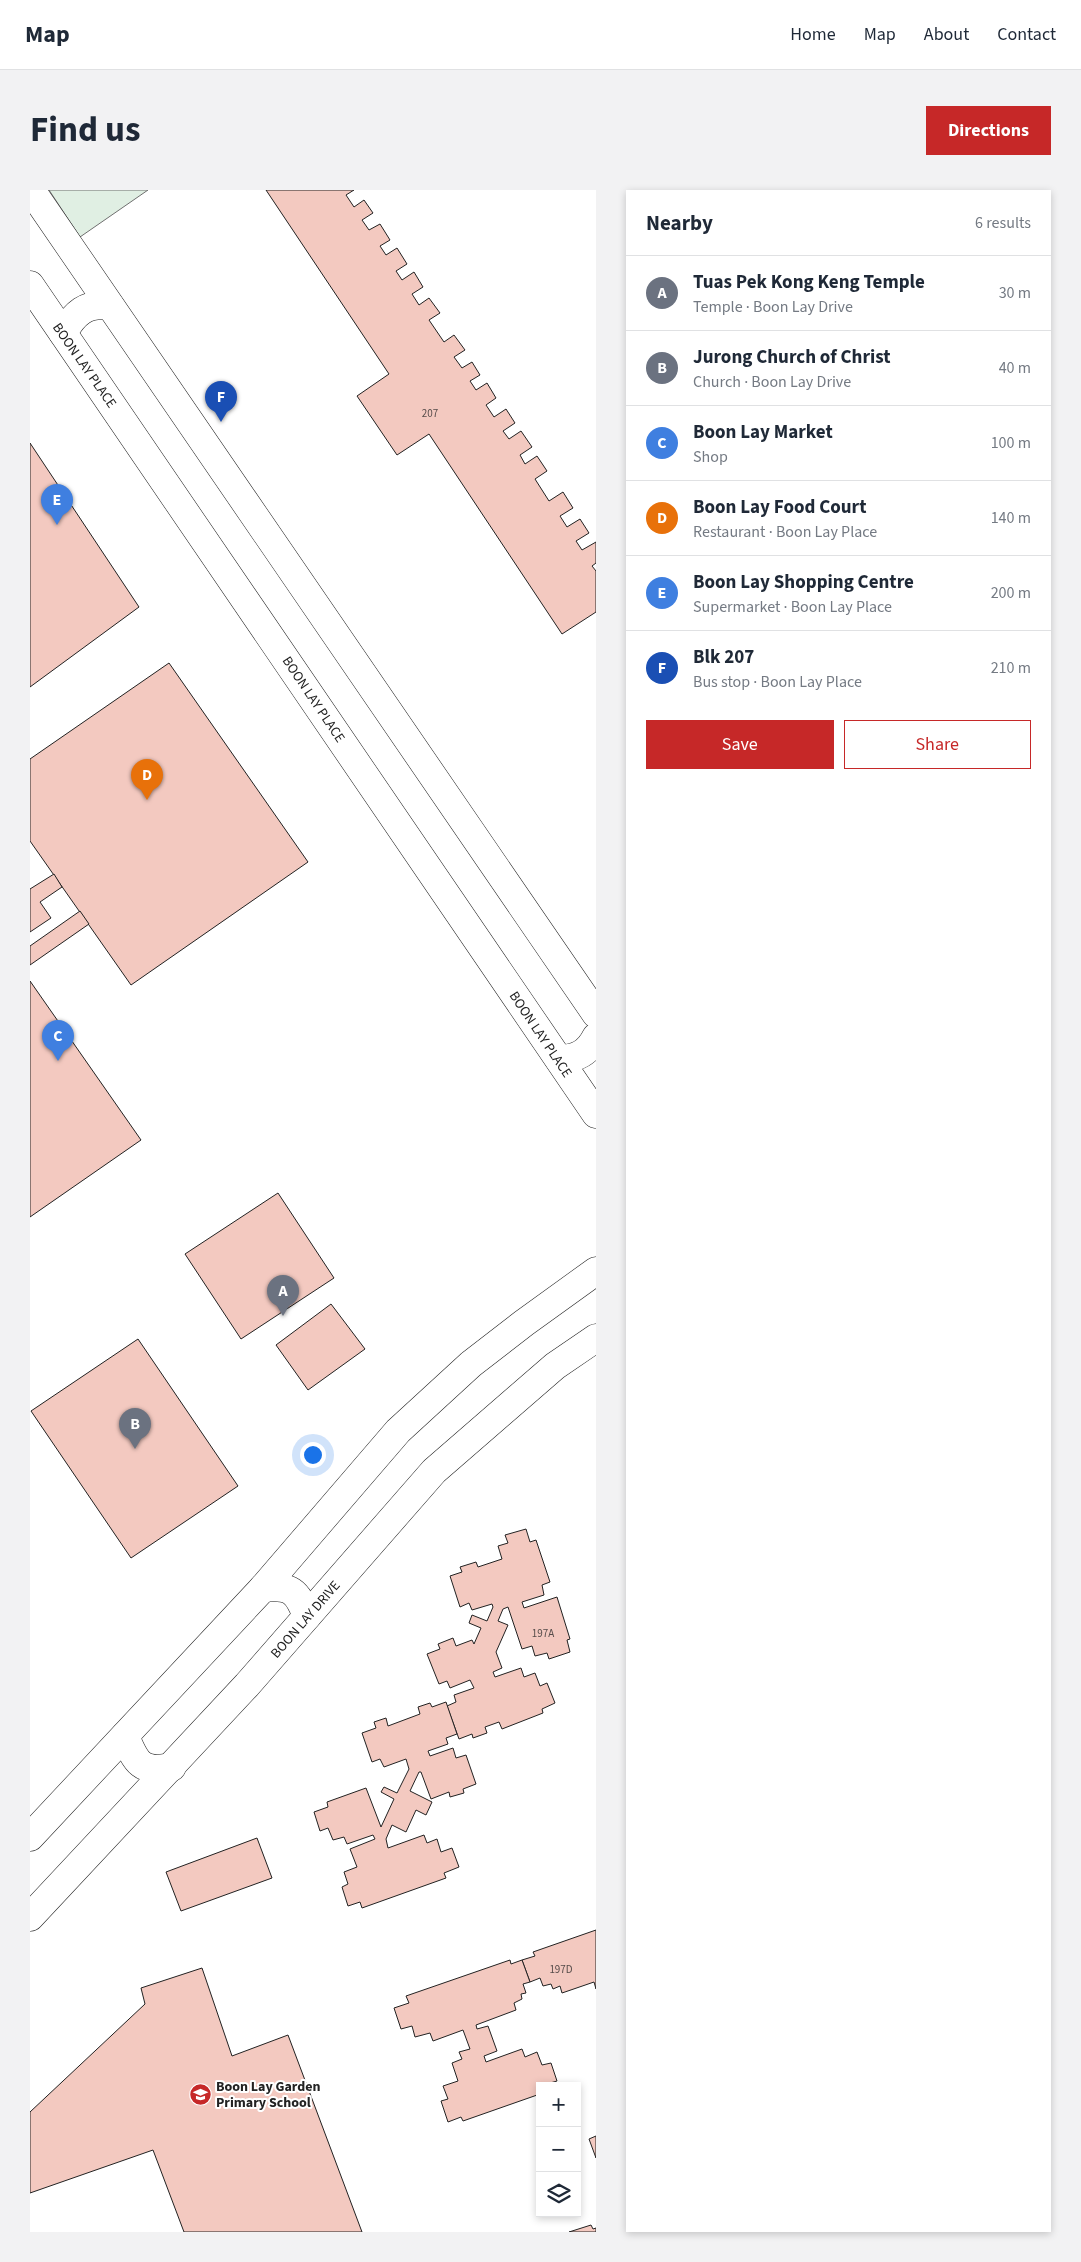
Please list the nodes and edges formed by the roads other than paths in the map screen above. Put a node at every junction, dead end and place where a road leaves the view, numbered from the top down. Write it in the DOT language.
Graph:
graph roads {
  1 [pos="31,190"];
  2 [pos="30,285"];
  3 [pos="110,306"];
  4 [pos="63,334"];
  5 [pos="596,1014"];
  6 [pos="596,1038"];
  7 [pos="559,1059"];
  8 [pos="596,1114"];
  9 [pos="596,1271"];
  10 [pos="596,1338"];
  11 [pos="262,1588"];
  12 [pos="307,1616"];
  13 [pos="125,1736"];
  14 [pos="172,1767"];
  15 [pos="30,1838"];
  16 [pos="30,1917"];
  1 -- 3 [label="street"];
  2 -- 4 [label="street, BOON LAY PLACE"];
  3 -- 4 [label="street"];
  3 -- 5 [label="street"];
  4 -- 7 [label="street, BOON LAY PLACE"];
  6 -- 7 [label="street"];
  7 -- 8 [label="street, BOON LAY PLACE"];
  9 -- 11 [label="street"];
  10 -- 12 [label="street, BOON LAY DRIVE"];
  11 -- 12 [label="street"];
  11 -- 13 [label="street"];
  12 -- 14 [label="street, BOON LAY DRIVE"];
  13 -- 14 [label="street"];
  13 -- 15 [label="street"];
  14 -- 16 [label="street, BOON LAY DRIVE"];
}
